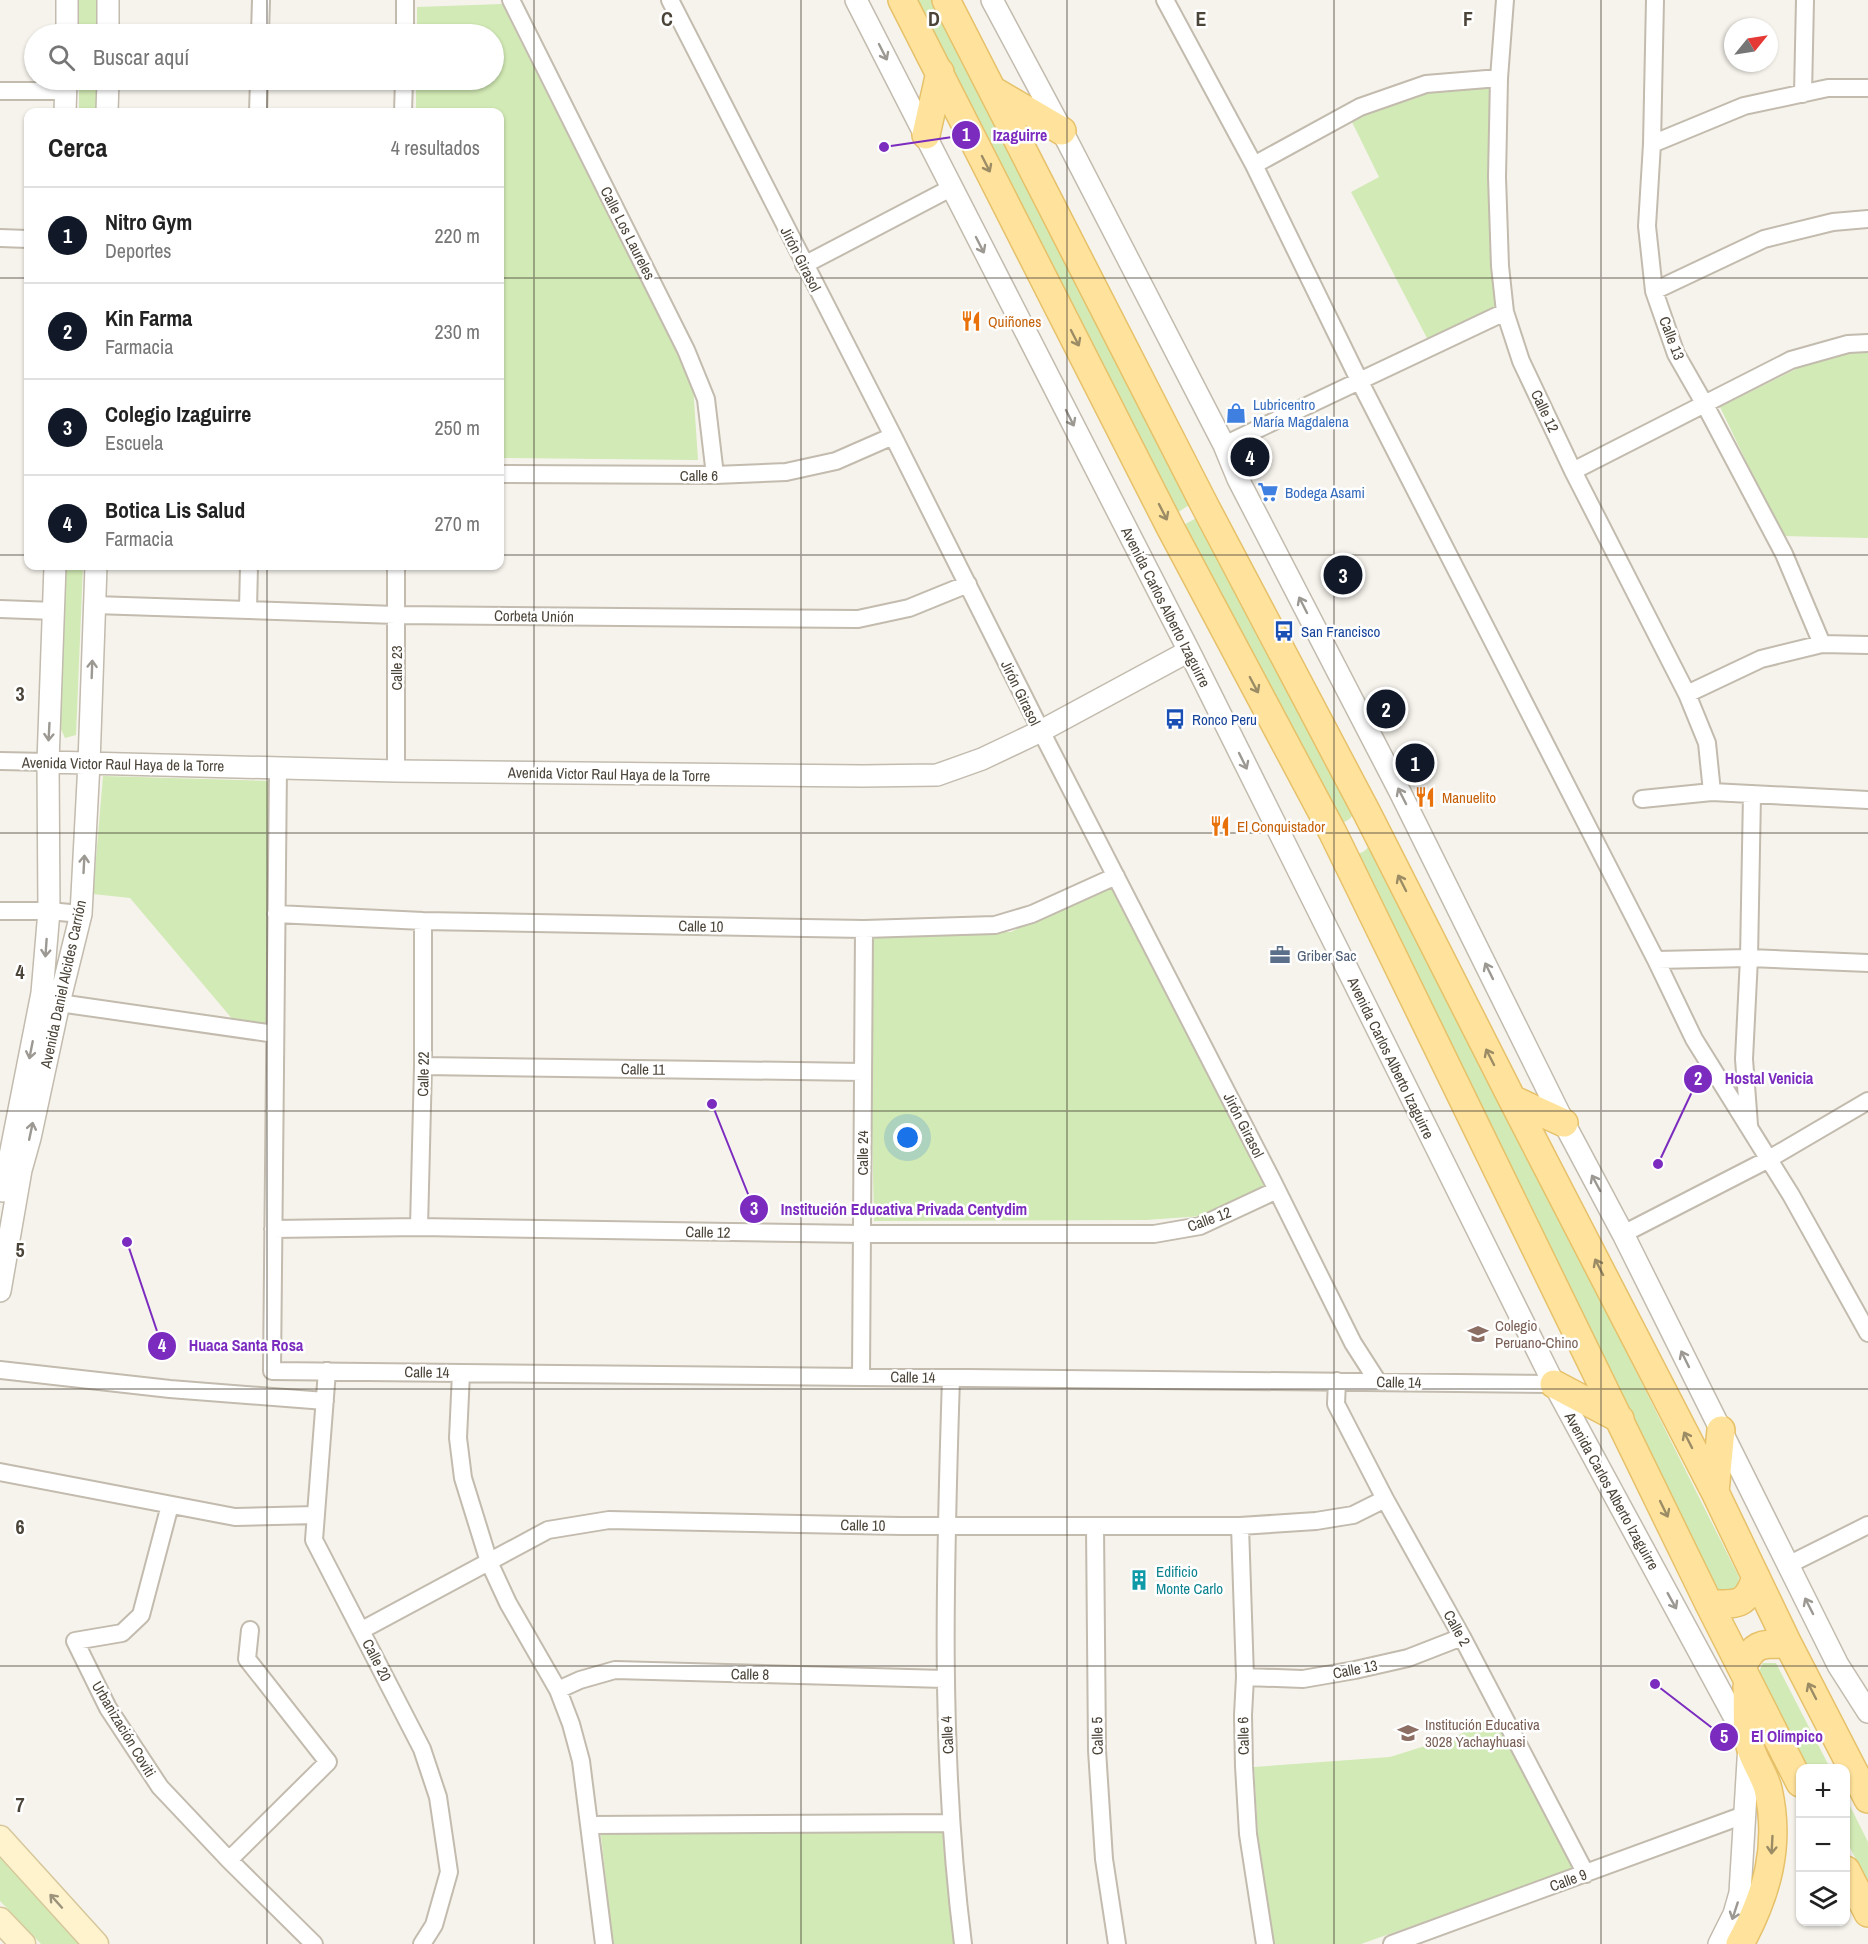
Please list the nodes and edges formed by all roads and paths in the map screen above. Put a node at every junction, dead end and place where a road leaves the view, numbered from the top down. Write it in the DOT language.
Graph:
graph roads {
  1 [pos="67,0"];
  2 [pos="108,0"];
  3 [pos="261,0"];
  4 [pos="405,0"];
  5 [pos="511,0"];
  6 [pos="670,0"];
  7 [pos="856,0"];
  8 [pos="902,0"];
  9 [pos="946,0"];
  10 [pos="992,0"];
  11 [pos="1165,0"];
  12 [pos="1505,0"];
  13 [pos="1655,0"];
  14 [pos="1805,0"];
  15 [pos="67,24"];
  16 [pos="108,24"];
  17 [pos="260,24"];
  18 [pos="405,24"];
  19 [pos="940,72"];
  20 [pos="1498,78"];
  21 [pos="1868,88"];
  22 [pos="24,89"];
  23 [pos="66,90"];
  24 [pos="108,90"];
  25 [pos="259,90"];
  26 [pos="404,90"];
  27 [pos="0,91"];
  28 [pos="994,91"];
  29 [pos="1803,94"];
  30 [pos="65,108"];
  31 [pos="107,108"];
  32 [pos="258,108"];
  33 [pos="403,108"];
  34 [pos="1062,131"];
  35 [pos="926,135"];
  36 [pos="1652,144"];
  37 [pos="1254,165"];
  38 [pos="951,188"];
  39 [pos="1868,219"];
  40 [pos="0,238"];
  41 [pos="24,239"];
  42 [pos="804,265"];
  43 [pos="1654,291"];
  44 [pos="1505,312"];
  45 [pos="1868,343"];
  46 [pos="1360,381"];
  47 [pos="1704,403"];
  48 [pos="893,436"];
  49 [pos="1224,446"];
  50 [pos="1573,471"];
  51 [pos="504,474"];
  52 [pos="714,475"];
  53 [pos="55,570"];
  54 [pos="96,570"];
  55 [pos="249,570"];
  56 [pos="396,570"];
  57 [pos="968,584"];
  58 [pos="94,605"];
  59 [pos="0,609"];
  60 [pos="248,609"];
  61 [pos="55,611"];
  62 [pos="396,615"];
  63 [pos="1822,644"];
  64 [pos="1868,645"];
  65 [pos="1189,651"];
  66 [pos="1687,694"];
  67 [pos="1041,731"];
  68 [pos="0,761"];
  69 [pos="48,762"];
  70 [pos="89,763"];
  71 [pos="278,767"];
  72 [pos="396,771"];
  73 [pos="1712,792"];
  74 [pos="1752,794"];
  75 [pos="1642,800"];
  76 [pos="1868,800"];
  77 [pos="1367,813"];
  78 [pos="1333,833"];
  79 [pos="1116,876"];
  80 [pos="0,911"];
  81 [pos="49,911"];
  82 [pos="81,914"];
  83 [pos="276,914"];
  84 [pos="423,921"];
  85 [pos="864,929"];
  86 [pos="1749,958"];
  87 [pos="1656,960"];
  88 [pos="1868,963"];
  89 [pos="58,1004"];
  90 [pos="275,1034"];
  91 [pos="423,1066"];
  92 [pos="863,1072"];
  93 [pos="1512,1099"];
  94 [pos="1868,1101"];
  95 [pos="1564,1122"];
  96 [pos="1749,1127"];
  97 [pos="1769,1159"];
  98 [pos="1277,1190"];
  99 [pos="0,1210"];
  100 [pos="419,1227"];
  101 [pos="273,1229"];
  102 [pos="862,1234"];
  103 [pos="1623,1234"];
  104 [pos="0,1291"];
  105 [pos="1868,1333"];
  106 [pos="0,1370"];
  107 [pos="327,1371"];
  108 [pos="461,1373"];
  109 [pos="861,1377"];
  110 [pos="951,1377"];
  111 [pos="1337,1381"];
  112 [pos="1378,1382"];
  113 [pos="1554,1384"];
  114 [pos="325,1401"];
  115 [pos="1620,1419"];
  116 [pos="1721,1430"];
  117 [pos="0,1472"];
  118 [pos="1715,1492"];
  119 [pos="1385,1499"];
  120 [pos="170,1505"];
  121 [pos="316,1515"];
  122 [pos="1868,1525"];
  123 [pos="946,1526"];
  124 [pos="1095,1526"];
  125 [pos="1240,1526"];
  126 [pos="489,1562"];
  127 [pos="1788,1565"];
  128 [pos="1756,1577"];
  129 [pos="1709,1604"];
  130 [pos="250,1630"];
  131 [pos="362,1630"];
  132 [pos="1462,1637"];
  133 [pos="1788,1644"];
  134 [pos="1745,1674"];
  135 [pos="1245,1677"];
  136 [pos="945,1679"];
  137 [pos="558,1690"];
  138 [pos="1868,1712"];
  139 [pos="1834,1732"];
  140 [pos="1749,1744"];
  141 [pos="1868,1766"];
  142 [pos="1796,1774"];
  143 [pos="1796,1779"];
  144 [pos="1868,1799"];
  145 [pos="951,1823"];
  146 [pos="1743,1824"];
  147 [pos="590,1825"];
  148 [pos="0,1828"];
  149 [pos="6,1845"];
  150 [pos="229,1860"];
  151 [pos="1847,1872"];
  152 [pos="1586,1874"];
  153 [pos="1868,1913"];
  154 [pos="0,1920"];
  155 [pos="23,1944"];
  156 [pos="96,1944"];
  157 [pos="314,1944"];
  158 [pos="422,1944"];
  159 [pos="604,1944"];
  160 [pos="963,1944"];
  161 [pos="1117,1944"];
  162 [pos="1265,1944"];
  163 [pos="1392,1944"];
  164 [pos="1719,1944"];
  165 [pos="1740,1944"];
  1 -- 15 [label="street"];
  2 -- 16 [label="street"];
  3 -- 17 [label="street"];
  4 -- 18 [label="street"];
  5 -- 52 [label="street, Calle Los Laureles"];
  6 -- 42 [label="street, Jirón Girasol"];
  7 -- 35 [label="street, Avenida Carlos Alberto Izaguirre, one-way"];
  8 -- 19 [label="main road"];
  9 -- 28 [label="main road"];
  10 -- 34 [label="street"];
  11 -- 37 [label="street"];
  12 -- 20 [label="street, Calle 12"];
  13 -- 36 [label="street, Calle 13"];
  14 -- 29 [label="street"];
  19 -- 35 [label="main road"];
  19 -- 78 [label="main road, one-way"];
  20 -- 37 [label="street"];
  20 -- 44 [label="street, Calle 12"];
  21 -- 29 [label="street"];
  22 -- 27 [label="street"];
  23 -- 30 [label="street"];
  24 -- 31 [label="street"];
  25 -- 32 [label="street"];
  26 -- 33 [label="street"];
  28 -- 34 [label="main road"];
  28 -- 77 [label="main road"];
  29 -- 36 [label="street"];
  34 -- 49 [label="street"];
  35 -- 38 [label="street, Avenida Carlos Alberto Izaguirre"];
  36 -- 43 [label="street, Calle 13"];
  37 -- 46 [label="street"];
  38 -- 42 [label="street"];
  38 -- 65 [label="street, Avenida Carlos Alberto Izaguirre, one-way"];
  39 -- 43 [label="street"];
  40 -- 41 [label="street"];
  42 -- 48 [label="street, Jirón Girasol"];
  43 -- 47 [label="street, Calle 13"];
  44 -- 46 [label="street"];
  44 -- 50 [label="street, Calle 12"];
  45 -- 47 [label="street"];
  46 -- 49 [label="street"];
  46 -- 87 [label="street"];
  47 -- 50 [label="street"];
  47 -- 63 [label="street, Calle 13"];
  48 -- 52 [label="street, Calle 6"];
  48 -- 57 [label="street, Jirón Girasol"];
  95 -- 49 [label="street, one-way"];
  50 -- 66 [label="street, Calle 12"];
  51 -- 52 [label="street, Calle 6"];
  53 -- 61 [label="street, Avenida Daniel Alcides Carrión"];
  54 -- 58 [label="street, Avenida Daniel Alcides Carrión"];
  55 -- 60 [label="street"];
  56 -- 62 [label="street, Calle 23"];
  57 -- 62 [label="street, Corbeta Unión"];
  57 -- 67 [label="street, Jirón Girasol"];
  58 -- 60 [label="street, Corbeta Unión"];
  70 -- 58 [label="street, Avenida Daniel Alcides Carrión, one-way"];
  59 -- 61 [label="street"];
  60 -- 62 [label="street, Corbeta Unión"];
  61 -- 69 [label="street, Avenida Daniel Alcides Carrión, one-way"];
  62 -- 72 [label="street, Calle 23"];
  63 -- 64 [label="street"];
  63 -- 66 [label="street"];
  65 -- 67 [label="street, Avenida Victor Raul Haya de la Torre"];
  65 -- 113 [label="street, Avenida Carlos Alberto Izaguirre, one-way"];
  66 -- 73 [label="street, Calle 12"];
  67 -- 72 [label="street, Avenida Victor Raul Haya de la Torre"];
  67 -- 79 [label="street, Jirón Girasol"];
  68 -- 69 [label="street, Avenida Victor Raul Haya de la Torre"];
  69 -- 70 [label="street, Avenida Victor Raul Haya de la Torre"];
  69 -- 81 [label="street, Avenida Daniel Alcides Carrión"];
  70 -- 71 [label="street, Avenida Victor Raul Haya de la Torre"];
  82 -- 70 [label="street, Avenida Daniel Alcides Carrión, one-way"];
  71 -- 72 [label="street, Avenida Victor Raul Haya de la Torre"];
  71 -- 83 [label="street"];
  73 -- 74 [label="street"];
  73 -- 75 [label="street"];
  74 -- 76 [label="street"];
  74 -- 86 [label="street"];
  77 -- 78 [label="main road"];
  93 -- 77 [label="main road, one-way"];
  78 -- 115 [label="main road"];
  79 -- 85 [label="street, Calle 10"];
  79 -- 98 [label="street, Jirón Girasol"];
  80 -- 81 [label="street"];
  81 -- 82 [label="street"];
  81 -- 99 [label="street, Avenida Daniel Alcides Carrión, one-way"];
  82 -- 89 [label="street, Avenida Daniel Alcides Carrión"];
  83 -- 84 [label="street, Calle 10"];
  83 -- 90 [label="street"];
  84 -- 85 [label="street, Calle 10"];
  84 -- 91 [label="street, Calle 22"];
  85 -- 92 [label="street, Calle 24"];
  86 -- 87 [label="street"];
  86 -- 88 [label="street"];
  86 -- 96 [label="street"];
  87 -- 96 [label="street"];
  89 -- 90 [label="street"];
  104 -- 89 [label="street, Avenida Daniel Alcides Carrión, one-way"];
  90 -- 101 [label="street"];
  91 -- 92 [label="street, Calle 11"];
  91 -- 100 [label="street, Calle 22"];
  92 -- 102 [label="street, Calle 24"];
  93 -- 95 [label="main road"];
  118 -- 93 [label="main road, one-way"];
  94 -- 97 [label="street"];
  103 -- 95 [label="street, one-way"];
  96 -- 97 [label="street"];
  97 -- 103 [label="street"];
  97 -- 105 [label="street"];
  98 -- 102 [label="street, Calle 12"];
  98 -- 112 [label="street, Jirón Girasol"];
  100 -- 101 [label="street, Calle 12"];
  100 -- 102 [label="street, Calle 12"];
  101 -- 107 [label="street, Calle 14"];
  102 -- 109 [label="street, Calle 24"];
  116 -- 103 [label="street, one-way"];
  106 -- 114 [label="street"];
  107 -- 108 [label="street, Calle 14"];
  107 -- 114 [label="street, Calle 20"];
  108 -- 109 [label="street, Calle 14"];
  108 -- 126 [label="street"];
  109 -- 110 [label="street, Calle 14"];
  110 -- 111 [label="street, Calle 14"];
  110 -- 123 [label="street"];
  111 -- 112 [label="street, Calle 14"];
  111 -- 119 [label="street, Calle 2"];
  112 -- 113 [label="street, Calle 14"];
  113 -- 115 [label="main road"];
  113 -- 140 [label="street, Avenida Carlos Alberto Izaguirre, one-way"];
  114 -- 121 [label="street, Calle 20"];
  115 -- 129 [label="main road, one-way"];
  116 -- 118 [label="main road"];
  116 -- 127 [label="street"];
  117 -- 120 [label="street"];
  118 -- 128 [label="main road"];
  119 -- 125 [label="street, Calle 10"];
  119 -- 132 [label="street, Calle 2"];
  120 -- 121 [label="street"];
  120 -- 150 [label="street, Urbanización Coviti"];
  121 -- 131 [label="street, Calle 20"];
  122 -- 127 [label="street"];
  123 -- 124 [label="street, Calle 10"];
  123 -- 126 [label="street, Calle 10"];
  123 -- 136 [label="street, Calle 4"];
  124 -- 125 [label="street, Calle 10"];
  124 -- 161 [label="street, Calle 5"];
  125 -- 135 [label="street, Calle 6"];
  126 -- 131 [label="street, Calle 10"];
  126 -- 137 [label="street"];
  138 -- 127 [label="street, one-way"];
  128 -- 129 [label="main road"];
  128 -- 133 [label="main road"];
  129 -- 134 [label="main road"];
  130 -- 150 [label="street"];
  131 -- 158 [label="street, Calle 20"];
  132 -- 135 [label="street, Calle 13"];
  132 -- 152 [label="street, Calle 2"];
  133 -- 134 [label="main road"];
  139 -- 133 [label="main road, one-way"];
  134 -- 140 [label="main road"];
  134 -- 142 [label="main road"];
  135 -- 162 [label="street, Calle 6"];
  136 -- 137 [label="street, Calle 8"];
  136 -- 145 [label="street, Calle 4"];
  137 -- 147 [label="street"];
  139 -- 141 [label="main road"];
  139 -- 144 [label="main road"];
  140 -- 143 [label="main road"];
  140 -- 146 [label="street"];
  140 -- 165 [label="main road, one-way"];
  145 -- 147 [label="street"];
  145 -- 160 [label="street, Calle 4"];
  146 -- 152 [label="street, Calle 9"];
  146 -- 164 [label="street, one-way"];
  147 -- 159 [label="street"];
  148 -- 149 [label="street"];
  156 -- 149 [label="main road, one-way"];
  150 -- 157 [label="street, Urbanización Coviti"];
  151 -- 153 [label="main road"];
  152 -- 163 [label="street, Calle 9"];
  154 -- 155 [label="main road"];
}
